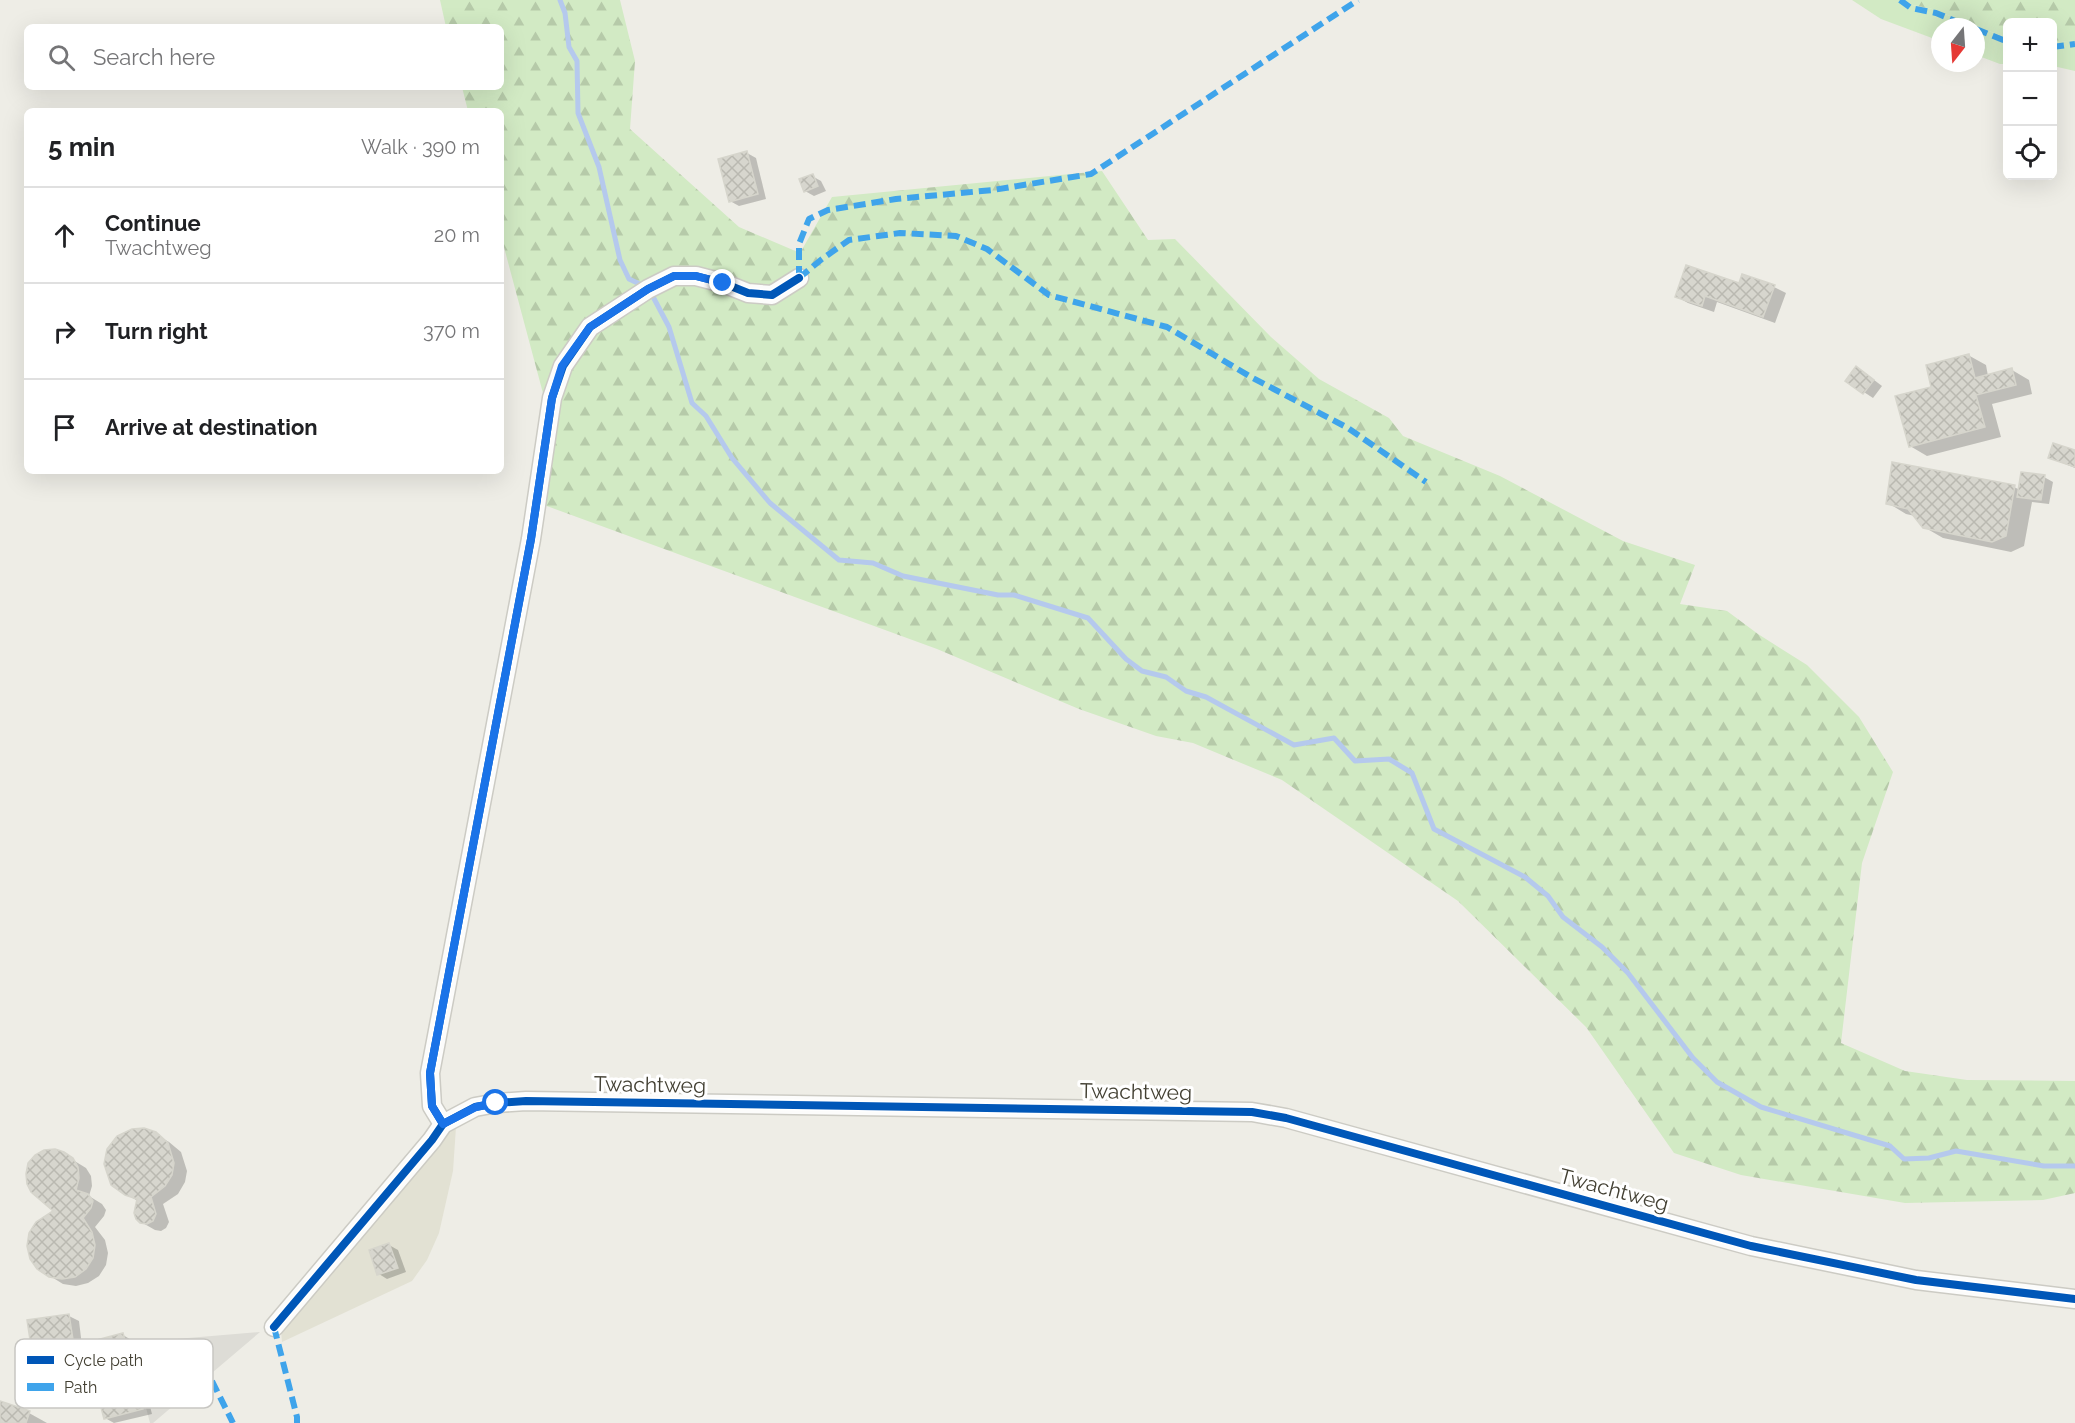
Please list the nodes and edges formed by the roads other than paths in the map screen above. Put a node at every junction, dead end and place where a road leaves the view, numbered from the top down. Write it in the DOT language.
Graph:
graph roads {
  1 [pos="799,278"];
  2 [pos="443,1124"];
  3 [pos="2075,1299"];
  4 [pos="274,1327"];
  1 -- 2 [label="street"];
  2 -- 3 [label="street, Twachtweg"];
  2 -- 4 [label="street, Twachtweg"];
}
